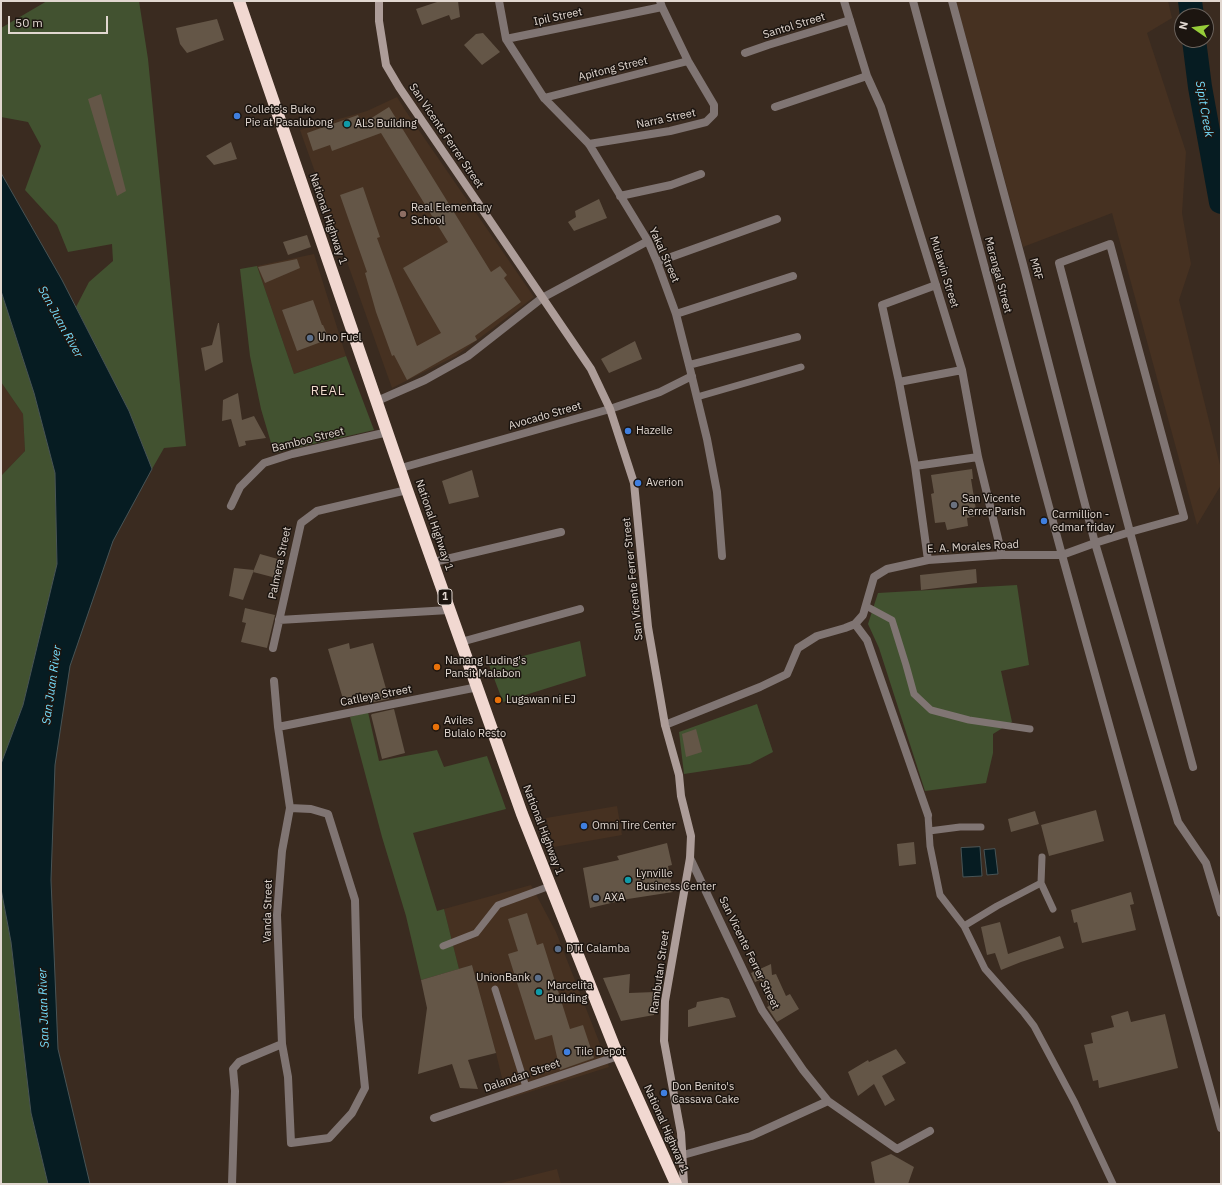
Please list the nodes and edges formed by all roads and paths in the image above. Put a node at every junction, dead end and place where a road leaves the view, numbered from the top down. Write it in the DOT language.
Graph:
graph roads {
  1 [pos="239,1"];
  2 [pos="379,1"];
  3 [pos="499,1"];
  4 [pos="844,1"];
  5 [pos="913,1"];
  6 [pos="952,1"];
  7 [pos="661,4"];
  8 [pos="850,20"];
  9 [pos="506,39"];
  10 [pos="745,53"];
  11 [pos="688,61"];
  12 [pos="867,76"];
  13 [pos="544,98"];
  14 [pos="774,107"];
  15 [pos="589,144"];
  16 [pos="701,174"];
  17 [pos="620,196"];
  18 [pos="778,219"];
  19 [pos="648,241"];
  20 [pos="657,262"];
  21 [pos="793,276"];
  22 [pos="936,285"];
  23 [pos="542,298"];
  24 [pos="676,314"];
  25 [pos="797,337"];
  26 [pos="689,365"];
  27 [pos="801,367"];
  28 [pos="962,370"];
  29 [pos="692,376"];
  30 [pos="899,382"];
  31 [pos="697,396"];
  32 [pos="377,401"];
  33 [pos="610,409"];
  34 [pos="388,432"];
  35 [pos="978,457"];
  36 [pos="915,466"];
  37 [pos="401,468"];
  38 [pos="407,490"];
  39 [pos="231,506"];
  40 [pos="561,532"];
  41 [pos="1130,532"];
  42 [pos="1095,543"];
  43 [pos="1002,555"];
  44 [pos="722,556"];
  45 [pos="1062,556"];
  46 [pos="928,560"];
  47 [pos="434,562"];
  48 [pos="866,606"];
  49 [pos="580,609"];
  50 [pos="449,610"];
  51 [pos="279,620"];
  52 [pos="855,624"];
  53 [pos="461,642"];
  54 [pos="273,648"];
  55 [pos="274,681"];
  56 [pos="478,687"];
  57 [pos="665,725"];
  58 [pos="278,727"];
  59 [pos="1030,729"];
  60 [pos="1193,767"];
  61 [pos="290,808"];
  62 [pos="928,815"];
  63 [pos="981,827"];
  64 [pos="929,831"];
  65 [pos="1042,857"];
  66 [pos="690,858"];
  67 [pos="1041,883"];
  68 [pos="550,886"];
  69 [pos="1053,909"];
  70 [pos="1221,913"];
  71 [pos="964,926"];
  72 [pos="443,946"];
  73 [pos="495,989"];
  74 [pos="282,1044"];
  75 [pos="618,1056"];
  76 [pos="526,1087"];
  77 [pos="828,1101"];
  78 [pos="434,1118"];
  79 [pos="1221,1128"];
  80 [pos="930,1131"];
  81 [pos="683,1155"];
  82 [pos="232,1184"];
  83 [pos="676,1184"];
  84 [pos="684,1184"];
  85 [pos="1113,1184"];
  1 -- 32 [label="highway, National Highway 1 / 1"];
  2 -- 23 [label="street, San Vicente Ferrer Street"];
  3 -- 9 [label="street, Yakal Street"];
  4 -- 8 [label="street, Mulawin Street"];
  5 -- 45 [label="street, Marangal Street"];
  6 -- 42 [label="street, MRF"];
  7 -- 9 [label="street, Ipil Street"];
  7 -- 11 [label="street, Narra Street"];
  8 -- 10 [label="street, Santol Street"];
  8 -- 12 [label="street, Mulawin Street"];
  9 -- 13 [label="street, Yakal Street"];
  11 -- 13 [label="street, Apitong Street"];
  11 -- 15 [label="street, Narra Street"];
  12 -- 14 [label="street"];
  12 -- 22 [label="street, Mulawin Street"];
  13 -- 15 [label="street, Yakal Street"];
  15 -- 17 [label="street, Yakal Street"];
  16 -- 17 [label="street"];
  17 -- 19 [label="street, Yakal Street"];
  18 -- 20 [label="street"];
  19 -- 20 [label="street, Yakal Street"];
  19 -- 23 [label="street"];
  20 -- 24 [label="street, Yakal Street"];
  21 -- 24 [label="street"];
  22 -- 28 [label="street, Mulawin Street"];
  22 -- 30 [label="street"];
  23 -- 32 [label="street"];
  23 -- 33 [label="street, San Vicente Ferrer Street"];
  24 -- 26 [label="street, Yakal Street"];
  25 -- 26 [label="street"];
  26 -- 29 [label="street, Yakal Street"];
  27 -- 31 [label="lane"];
  28 -- 30 [label="street"];
  28 -- 35 [label="street, Mulawin Street"];
  29 -- 31 [label="street, Yakal Street"];
  29 -- 33 [label="street, Avocado Street"];
  30 -- 36 [label="street"];
  31 -- 44 [label="street, Yakal Street"];
  32 -- 34 [label="highway, National Highway 1 / 1"];
  33 -- 37 [label="street, Avocado Street"];
  33 -- 57 [label="street, San Vicente Ferrer Street"];
  34 -- 37 [label="highway, National Highway 1 / 1"];
  34 -- 39 [label="street, Bamboo Street"];
  35 -- 36 [label="street"];
  35 -- 43 [label="street, Mulawin Street"];
  36 -- 46 [label="street"];
  37 -- 38 [label="highway, National Highway 1 / 1"];
  38 -- 47 [label="highway, National Highway 1 / 1"];
  38 -- 51 [label="street, Palmera Street"];
  40 -- 47 [label="street"];
  41 -- 41 [label="street"];
  41 -- 42 [label="street"];
  41 -- 60 [label="street"];
  42 -- 45 [label="street"];
  42 -- 70 [label="street, MRF"];
  43 -- 45 [label="street, E. A. Morales Road"];
  43 -- 46 [label="street, E. A. Morales Road"];
  45 -- 79 [label="street, Marangal Street"];
  46 -- 48 [label="street, E. A. Morales Road"];
  47 -- 50 [label="highway, National Highway 1 / 1"];
  48 -- 52 [label="street, E. A. Morales Road"];
  48 -- 59 [label="lane"];
  49 -- 53 [label="street"];
  50 -- 51 [label="street"];
  50 -- 53 [label="highway, National Highway 1 / 1"];
  51 -- 54 [label="street, Palmera Street"];
  52 -- 57 [label="street"];
  52 -- 62 [label="street"];
  53 -- 56 [label="highway, National Highway 1 / 1"];
  55 -- 58 [label="street, Vanda Street"];
  56 -- 58 [label="street, Catlleya Street"];
  56 -- 68 [label="highway, National Highway 1 / 1"];
  57 -- 66 [label="street, San Vicente Ferrer Street"];
  58 -- 61 [label="street, Vanda Street"];
  61 -- 74 [label="street, Vanda Street"];
  61 -- 74 [label="street, Vanda Street"];
  62 -- 64 [label="lane"];
  63 -- 64 [label="lane"];
  64 -- 71 [label="lane"];
  65 -- 67 [label="lane"];
  66 -- 77 [label="street, San Vicente Ferrer Street"];
  66 -- 81 [label="street, Rambutan Street"];
  67 -- 69 [label="lane"];
  67 -- 71 [label="lane"];
  68 -- 72 [label="lane"];
  68 -- 75 [label="highway, National Highway 1 / 1"];
  71 -- 85 [label="lane"];
  73 -- 76 [label="lane"];
  74 -- 82 [label="street"];
  75 -- 76 [label="street, Dalandan Street"];
  75 -- 83 [label="highway, National Highway 1 / 1"];
  76 -- 78 [label="street, Dalandan Street"];
  77 -- 80 [label="street, San Vicente Ferrer Street"];
  77 -- 81 [label="street"];
  81 -- 84 [label="street, Rambutan Street"];
}
